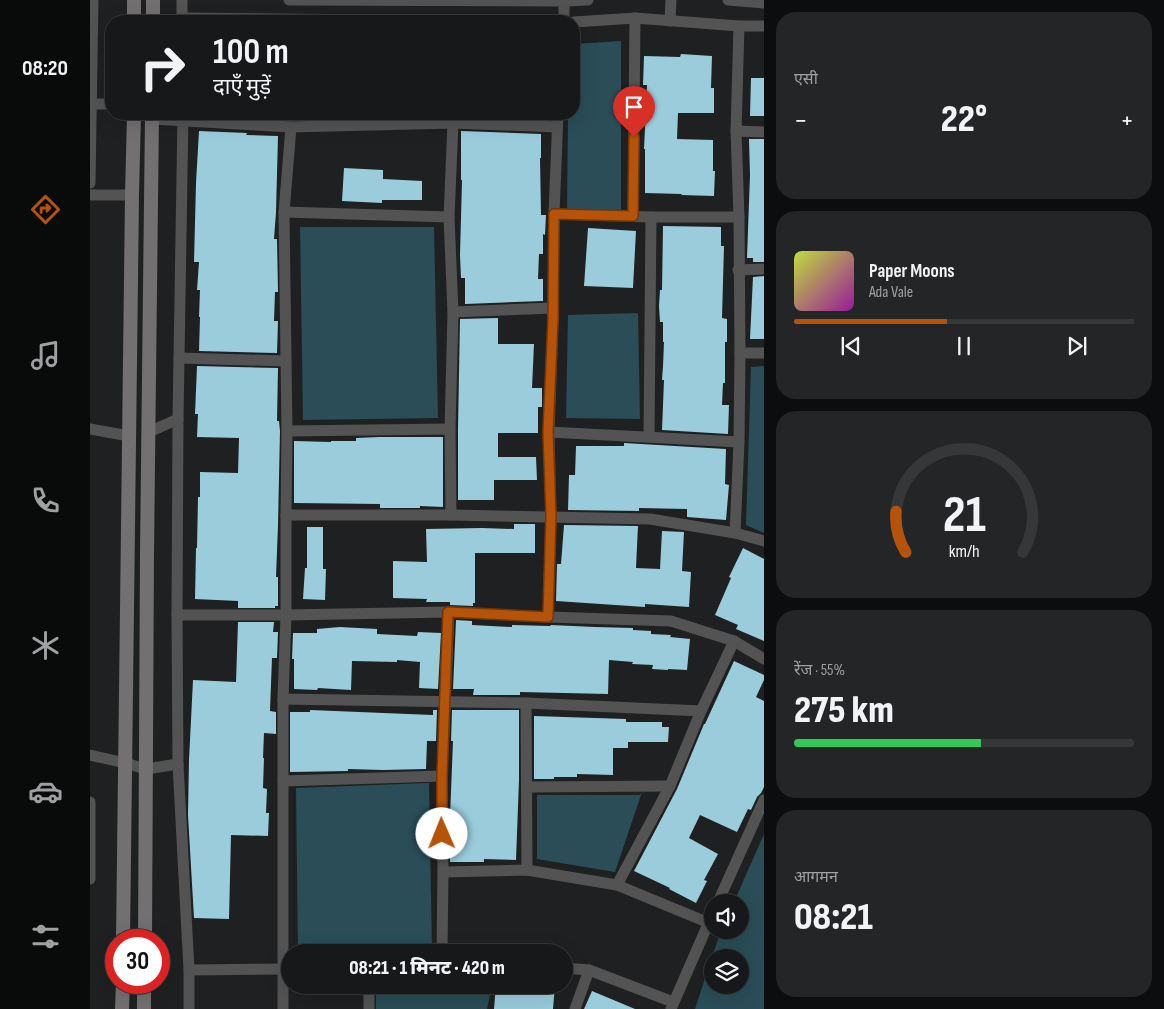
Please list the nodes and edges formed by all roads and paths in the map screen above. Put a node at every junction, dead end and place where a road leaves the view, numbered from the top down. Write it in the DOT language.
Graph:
graph roads {
  1 [pos="93,0"];
  2 [pos="134,0"];
  3 [pos="153,0"];
  4 [pos="182,0"];
  5 [pos="289,0"];
  6 [pos="312,0"];
  7 [pos="588,0"];
  8 [pos="671,0"];
  9 [pos="728,0"];
  10 [pos="564,1"];
  11 [pos="764,3"];
  12 [pos="134,15"];
  13 [pos="153,15"];
  14 [pos="182,15"];
  15 [pos="311,15"];
  16 [pos="564,15"];
  17 [pos="635,18"];
  18 [pos="670,21"];
  19 [pos="580,22"];
  20 [pos="739,26"];
  21 [pos="764,26"];
  22 [pos="91,104"];
  23 [pos="105,104"];
  24 [pos="134,120"];
  25 [pos="152,120"];
  26 [pos="183,120"];
  27 [pos="219,120"];
  28 [pos="558,120"];
  29 [pos="453,123"];
  30 [pos="291,126"];
  31 [pos="557,127"];
  32 [pos="736,131"];
  33 [pos="764,132"];
  34 [pos="90,183"];
  35 [pos="132,195"];
  36 [pos="90,196"];
  37 [pos="284,212"];
  38 [pos="554,214"];
  39 [pos="633,216"];
  40 [pos="450,217"];
  41 [pos="651,217"];
  42 [pos="739,217"];
  43 [pos="764,269"];
  44 [pos="738,270"];
  45 [pos="553,308"];
  46 [pos="453,312"];
  47 [pos="740,353"];
  48 [pos="764,353"];
  49 [pos="179,358"];
  50 [pos="286,361"];
  51 [pos="178,419"];
  52 [pos="90,429"];
  53 [pos="450,429"];
  54 [pos="287,431"];
  55 [pos="149,432"];
  56 [pos="548,432"];
  57 [pos="129,436"];
  58 [pos="649,437"];
  59 [pos="739,442"];
  60 [pos="286,515"];
  61 [pos="451,515"];
  62 [pos="551,516"];
  63 [pos="735,533"];
  64 [pos="764,541"];
  65 [pos="448,612"];
  66 [pos="177,615"];
  67 [pos="286,615"];
  68 [pos="548,617"];
  69 [pos="734,641"];
  70 [pos="764,659"];
  71 [pos="282,699"];
  72 [pos="444,702"];
  73 [pos="526,703"];
  74 [pos="701,711"];
  75 [pos="90,756"];
  76 [pos="125,762"];
  77 [pos="178,764"];
  78 [pos="146,769"];
  79 [pos="442,776"];
  80 [pos="282,781"];
  81 [pos="670,786"];
  82 [pos="527,787"];
  83 [pos="764,800"];
  84 [pos="90,802"];
  85 [pos="90,841"];
  86 [pos="527,870"];
  87 [pos="443,872"];
  88 [pos="90,879"];
  89 [pos="617,885"];
  90 [pos="722,894"];
  91 [pos="704,916"];
  92 [pos="123,929"];
  93 [pos="145,929"];
  94 [pos="704,934"];
  95 [pos="286,944"];
  96 [pos="442,944"];
  97 [pos="573,969"];
  98 [pos="189,970"];
  99 [pos="281,970"];
  100 [pos="589,970"];
  101 [pos="123,994"];
  102 [pos="144,994"];
  103 [pos="285,994"];
  104 [pos="369,994"];
  105 [pos="672,1005"];
  106 [pos="122,1009"];
  107 [pos="144,1009"];
  108 [pos="189,1009"];
  109 [pos="284,1009"];
  110 [pos="369,1009"];
  111 [pos="575,1009"];
  1 -- 22 [label="street"];
  2 -- 12 [label="main road"];
  3 -- 13 [label="main road"];
  4 -- 14 [label="street"];
  5 -- 6 [label="street"];
  6 -- 10 [label="street"];
  6 -- 15 [label="street"];
  7 -- 10 [label="street"];
  8 -- 18 [label="street"];
  9 -- 11 [label="street"];
  10 -- 16 [label="street"];
  17 -- 18 [label="street"];
  17 -- 19 [label="street"];
  17 -- 39 [label="street"];
  18 -- 20 [label="street"];
  20 -- 21 [label="street"];
  20 -- 32 [label="street"];
  22 -- 23 [label="street"];
  22 -- 34 [label="street"];
  24 -- 35 [label="main road"];
  25 -- 55 [label="main road"];
  26 -- 49 [label="street"];
  27 -- 30 [label="street"];
  28 -- 31 [label="street"];
  29 -- 30 [label="street"];
  29 -- 31 [label="street"];
  29 -- 40 [label="street"];
  30 -- 37 [label="street"];
  31 -- 38 [label="street"];
  32 -- 33 [label="street"];
  32 -- 42 [label="street"];
  35 -- 36 [label="street"];
  35 -- 57 [label="main road"];
  37 -- 40 [label="street"];
  37 -- 50 [label="street"];
  38 -- 39 [label="street"];
  38 -- 45 [label="street"];
  39 -- 41 [label="street"];
  40 -- 46 [label="street"];
  41 -- 42 [label="street"];
  41 -- 58 [label="street"];
  42 -- 44 [label="street"];
  43 -- 44 [label="street"];
  44 -- 47 [label="street"];
  45 -- 46 [label="street"];
  45 -- 56 [label="street"];
  46 -- 53 [label="street"];
  47 -- 48 [label="street"];
  47 -- 59 [label="street"];
  49 -- 50 [label="street"];
  49 -- 51 [label="street"];
  50 -- 54 [label="street"];
  51 -- 55 [label="street"];
  51 -- 66 [label="street"];
  52 -- 57 [label="street"];
  53 -- 54 [label="street"];
  53 -- 61 [label="street"];
  54 -- 60 [label="street"];
  55 -- 57 [label="main road"];
  55 -- 78 [label="main road"];
  56 -- 58 [label="street"];
  56 -- 62 [label="street"];
  57 -- 76 [label="main road"];
  58 -- 59 [label="street"];
  59 -- 63 [label="street"];
  60 -- 61 [label="street"];
  60 -- 67 [label="street"];
  61 -- 62 [label="street"];
  62 -- 63 [label="street"];
  62 -- 68 [label="street"];
  63 -- 64 [label="street"];
  65 -- 67 [label="street"];
  65 -- 68 [label="street"];
  65 -- 72 [label="street"];
  66 -- 67 [label="street"];
  66 -- 77 [label="street"];
  67 -- 71 [label="street"];
  68 -- 69 [label="street"];
  69 -- 70 [label="street"];
  69 -- 74 [label="street"];
  71 -- 72 [label="street"];
  71 -- 80 [label="street"];
  72 -- 73 [label="street"];
  72 -- 79 [label="street"];
  73 -- 74 [label="street"];
  73 -- 82 [label="street"];
  74 -- 81 [label="street"];
  75 -- 76 [label="street"];
  76 -- 78 [label="street"];
  76 -- 92 [label="main road"];
  77 -- 78 [label="street"];
  77 -- 98 [label="street"];
  78 -- 93 [label="main road"];
  79 -- 80 [label="street"];
  79 -- 87 [label="street"];
  80 -- 95 [label="street"];
  81 -- 82 [label="street"];
  81 -- 89 [label="street"];
  82 -- 86 [label="street"];
  83 -- 90 [label="street"];
  84 -- 85 [label="street"];
  85 -- 88 [label="street"];
  86 -- 87 [label="street"];
  86 -- 89 [label="street"];
  87 -- 96 [label="street"];
  89 -- 91 [label="street"];
  94 -- 105 [label="street"];
  97 -- 100 [label="street"];
  98 -- 99 [label="street"];
  98 -- 108 [label="street"];
  100 -- 105 [label="street"];
  100 -- 111 [label="street"];
  101 -- 106 [label="main road"];
  102 -- 107 [label="main road"];
  103 -- 109 [label="street"];
  104 -- 110 [label="street"];
}
